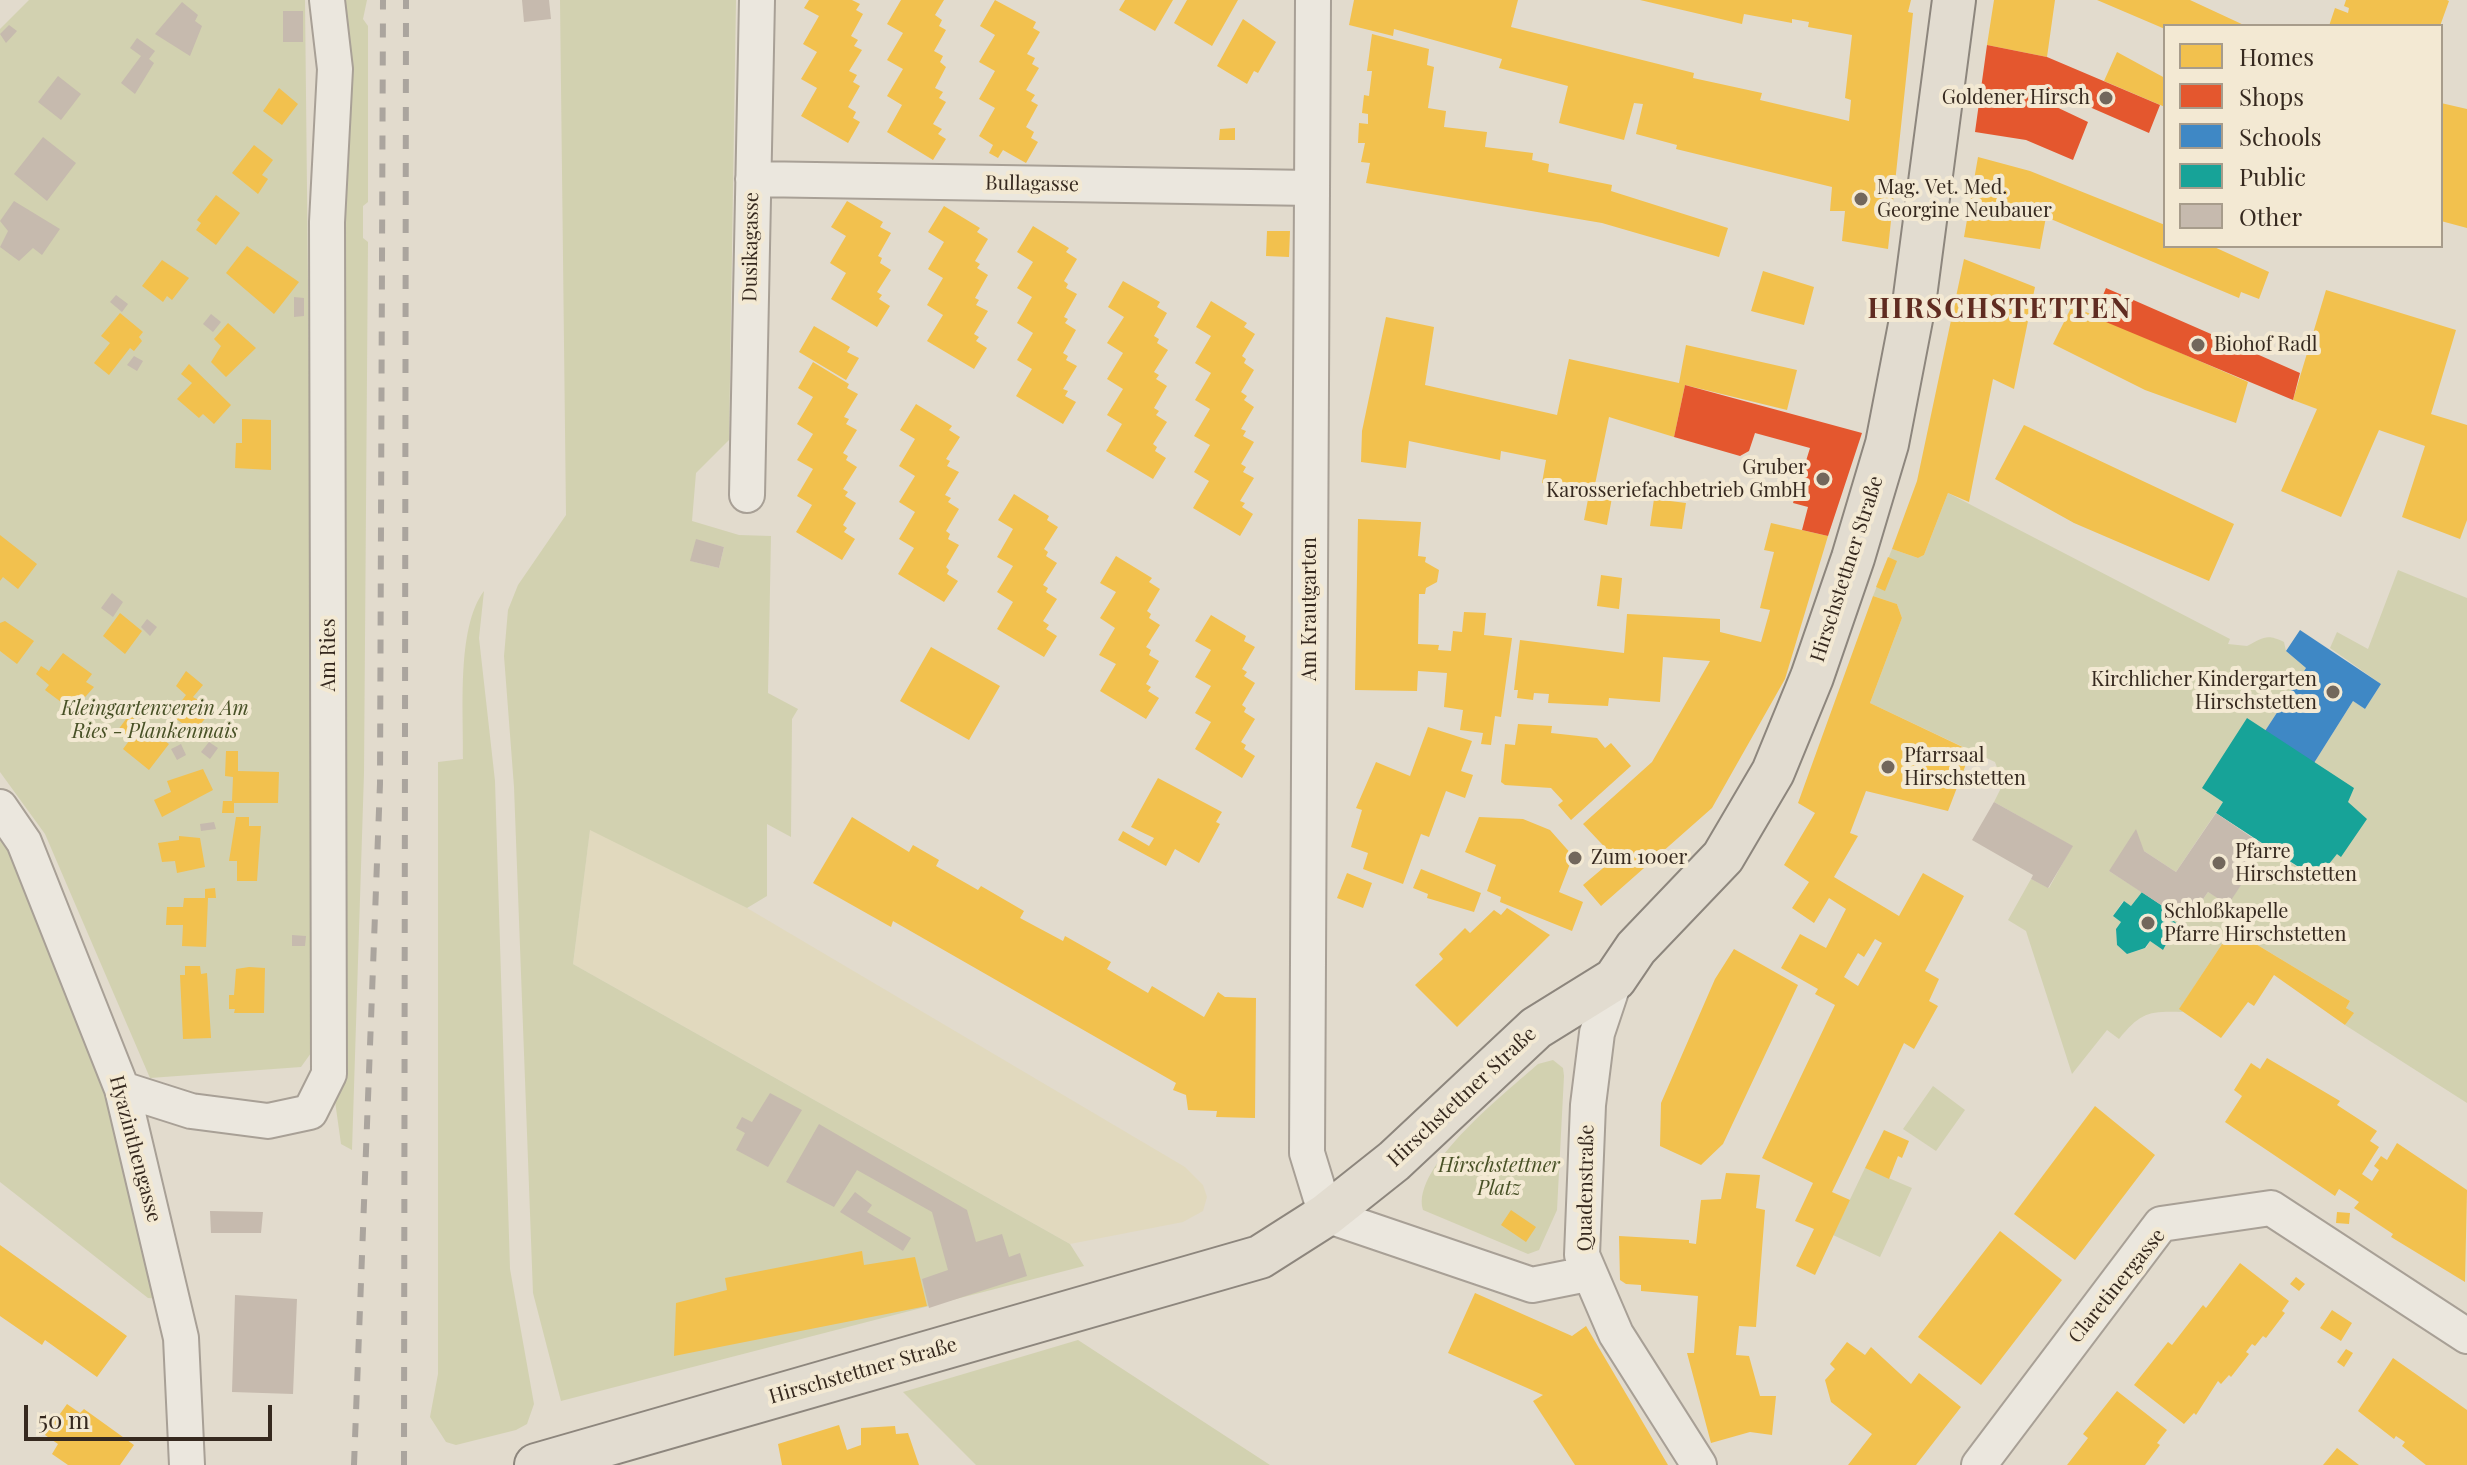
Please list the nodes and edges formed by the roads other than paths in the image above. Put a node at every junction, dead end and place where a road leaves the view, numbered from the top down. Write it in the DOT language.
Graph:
graph roads {
  1 [pos="327,0"];
  2 [pos="757,0"];
  3 [pos="1313,0"];
  4 [pos="1954,0"];
  5 [pos="753,179"];
  6 [pos="1312,188"];
  7 [pos="747,495"];
  8 [pos="0,807"];
  9 [pos="1615,979"];
  10 [pos="122,1089"];
  11 [pos="1326,1215"];
  12 [pos="1587,1274"];
  13 [pos="2467,1336"];
  14 [pos="553,1463"];
  15 [pos="187,1465"];
  16 [pos="1699,1465"];
  17 [pos="1979,1465"];
  1 -- 10 [label="street, Am Ries"];
  2 -- 5 [label="street, Dusikagasse"];
  3 -- 6 [label="street, Am Krautgarten"];
  4 -- 9 [label="main road, Hirschstettner Straße"];
  5 -- 6 [label="street, Bullagasse"];
  5 -- 7 [label="street, Dusikagasse"];
  6 -- 11 [label="street, Am Krautgarten"];
  8 -- 10 [label="street, Hyazinthengasse"];
  9 -- 11 [label="main road, Hirschstettner Straße"];
  9 -- 12 [label="street, Quadenstraße"];
  10 -- 15 [label="street, Hyazinthengasse"];
  11 -- 12 [label="street"];
  11 -- 14 [label="main road, Hirschstettner Straße"];
  12 -- 16 [label="street, Quadenstraße"];
  13 -- 17 [label="street, Claretinergasse"];
}
